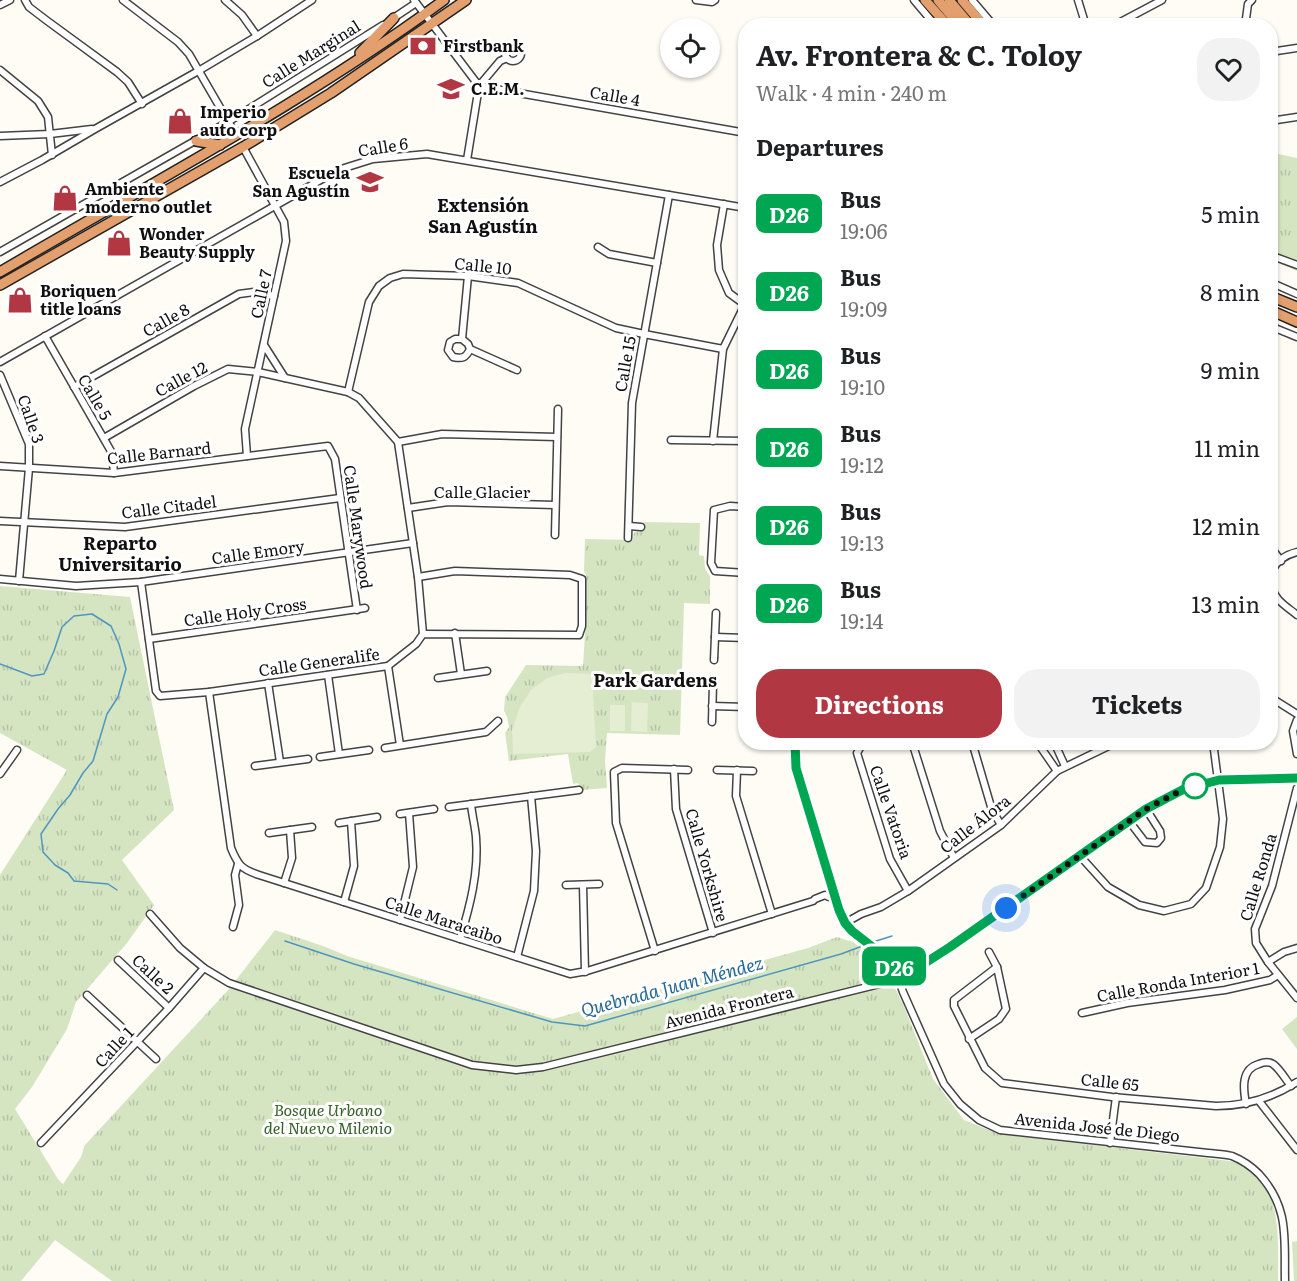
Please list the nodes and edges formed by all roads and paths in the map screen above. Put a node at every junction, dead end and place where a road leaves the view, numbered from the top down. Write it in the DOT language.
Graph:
graph roads {
  1 [pos="10,0"];
  2 [pos="25,0"];
  3 [pos="123,0"];
  4 [pos="225,0"];
  5 [pos="312,0"];
  6 [pos="444,0"];
  7 [pos="466,0"];
  8 [pos="696,0"];
  9 [pos="914,0"];
  10 [pos="925,0"];
  11 [pos="938,0"];
  12 [pos="949,0"];
  13 [pos="962,0"];
  14 [pos="973,0"];
  15 [pos="1078,0"];
  16 [pos="1162,0"];
  17 [pos="1252,0"];
  18 [pos="415,1"];
  19 [pos="713,1"];
  20 [pos="0,5"];
  21 [pos="425,14"];
  22 [pos="394,18"];
  23 [pos="929,18"];
  24 [pos="941,18"];
  25 [pos="953,18"];
  26 [pos="964,18"];
  27 [pos="977,18"];
  28 [pos="988,18"];
  29 [pos="1084,18"];
  30 [pos="1132,18"];
  31 [pos="1246,18"];
  32 [pos="432,24"];
  33 [pos="257,36"];
  34 [pos="1297,48"];
  35 [pos="1278,51"];
  36 [pos="507,58"];
  37 [pos="353,63"];
  38 [pos="0,70"];
  39 [pos="200,70"];
  40 [pos="479,86"];
  41 [pos="142,104"];
  42 [pos="1297,117"];
  43 [pos="1278,120"];
  44 [pos="228,122"];
  45 [pos="95,129"];
  46 [pos="738,132"];
  47 [pos="50,134"];
  48 [pos="236,135"];
  49 [pos="0,136"];
  50 [pos="196,141"];
  51 [pos="220,145"];
  52 [pos="243,147"];
  53 [pos="52,155"];
  54 [pos="467,160"];
  55 [pos="0,182"];
  56 [pos="669,195"];
  57 [pos="276,204"];
  58 [pos="724,204"];
  59 [pos="738,207"];
  60 [pos="598,247"];
  61 [pos="0,252"];
  62 [pos="1278,258"];
  63 [pos="657,263"];
  64 [pos="1297,266"];
  65 [pos="0,272"];
  66 [pos="468,276"];
  67 [pos="0,285"];
  68 [pos="1278,286"];
  69 [pos="1297,294"];
  70 [pos="274,296"];
  71 [pos="738,299"];
  72 [pos="1278,299"];
  73 [pos="1297,307"];
  74 [pos="1278,314"];
  75 [pos="738,318"];
  76 [pos="1297,322"];
  77 [pos="1278,329"];
  78 [pos="644,334"];
  79 [pos="45,336"];
  80 [pos="1297,337"];
  81 [pos="462,339"];
  82 [pos="264,345"];
  83 [pos="470,349"];
  84 [pos="723,349"];
  85 [pos="0,362"];
  86 [pos="517,370"];
  87 [pos="258,372"];
  88 [pos="0,375"];
  89 [pos="285,378"];
  90 [pos="74,387"];
  91 [pos="348,392"];
  92 [pos="558,409"];
  93 [pos="557,437"];
  94 [pos="104,438"];
  95 [pos="671,440"];
  96 [pos="713,441"];
  97 [pos="738,441"];
  98 [pos="398,442"];
  99 [pos="321,447"];
  100 [pos="246,456"];
  101 [pos="0,465"];
  102 [pos="29,468"];
  103 [pos="114,473"];
  104 [pos="340,498"];
  105 [pos="555,505"];
  106 [pos="738,506"];
  107 [pos="408,508"];
  108 [pos="0,521"];
  109 [pos="24,523"];
  110 [pos="629,526"];
  111 [pos="641,526"];
  112 [pos="555,535"];
  113 [pos="628,538"];
  114 [pos="413,543"];
  115 [pos="348,552"];
  116 [pos="1297,552"];
  117 [pos="1278,557"];
  118 [pos="1281,561"];
  119 [pos="1278,562"];
  120 [pos="738,572"];
  121 [pos="418,576"];
  122 [pos="0,579"];
  123 [pos="19,581"];
  124 [pos="141,582"];
  125 [pos="1278,598"];
  126 [pos="364,608"];
  127 [pos="357,610"];
  128 [pos="345,611"];
  129 [pos="716,614"];
  130 [pos="1297,615"];
  131 [pos="455,633"];
  132 [pos="423,634"];
  133 [pos="716,637"];
  134 [pos="738,638"];
  135 [pos="149,639"];
  136 [pos="714,660"];
  137 [pos="388,666"];
  138 [pos="487,671"];
  139 [pos="460,674"];
  140 [pos="328,675"];
  141 [pos="438,678"];
  142 [pos="268,683"];
  143 [pos="713,683"];
  144 [pos="209,692"];
  145 [pos="1278,703"];
  146 [pos="712,706"];
  147 [pos="738,707"];
  148 [pos="1297,714"];
  149 [pos="1297,720"];
  150 [pos="498,721"];
  151 [pos="712,722"];
  152 [pos="400,745"];
  153 [pos="385,748"];
  154 [pos="1297,749"];
  155 [pos="17,750"];
  156 [pos="369,750"];
  157 [pos="795,750"];
  158 [pos="859,750"];
  159 [pos="914,750"];
  160 [pos="974,750"];
  161 [pos="1042,750"];
  162 [pos="1058,750"];
  163 [pos="1100,750"];
  164 [pos="1214,750"];
  165 [pos="339,754"];
  166 [pos="1297,754"];
  167 [pos="320,757"];
  168 [pos="308,759"];
  169 [pos="280,762"];
  170 [pos="255,766"];
  171 [pos="1065,766"];
  172 [pos="674,769"];
  173 [pos="688,770"];
  174 [pos="717,770"];
  175 [pos="736,770"];
  176 [pos="753,771"];
  177 [pos="1057,771"];
  178 [pos="0,774"];
  179 [pos="1297,778"];
  180 [pos="1219,780"];
  181 [pos="1297,788"];
  182 [pos="579,790"];
  183 [pos="531,796"];
  184 [pos="471,804"];
  185 [pos="449,807"];
  186 [pos="434,809"];
  187 [pos="1146,809"];
  188 [pos="409,813"];
  189 [pos="400,814"];
  190 [pos="377,817"];
  191 [pos="351,821"];
  192 [pos="1129,821"];
  193 [pos="339,823"];
  194 [pos="1001,825"];
  195 [pos="312,827"];
  196 [pos="290,830"];
  197 [pos="269,832"];
  198 [pos="1080,856"];
  199 [pos="954,858"];
  200 [pos="238,864"];
  201 [pos="284,884"];
  202 [pos="599,884"];
  203 [pos="566,885"];
  204 [pos="583,885"];
  205 [pos="908,891"];
  206 [pos="832,896"];
  207 [pos="344,902"];
  208 [pos="150,914"];
  209 [pos="772,914"];
  210 [pos="400,920"];
  211 [pos="845,923"];
  212 [pos="232,927"];
  213 [pos="713,933"];
  214 [pos="460,939"];
  215 [pos="1297,948"];
  216 [pos="655,951"];
  217 [pos="990,952"];
  218 [pos="517,957"];
  219 [pos="118,960"];
  220 [pos="1268,963"];
  221 [pos="997,967"];
  222 [pos="204,968"];
  223 [pos="585,972"];
  224 [pos="1278,975"];
  225 [pos="900,979"];
  226 [pos="87,995"];
  227 [pos="1297,998"];
  228 [pos="169,1008"];
  229 [pos="1082,1013"];
  230 [pos="969,1039"];
  231 [pos="137,1042"];
  232 [pos="156,1059"];
  233 [pos="1297,1082"];
  234 [pos="1290,1086"];
  235 [pos="1116,1097"];
  236 [pos="1259,1101"];
  237 [pos="1246,1104"];
  238 [pos="41,1143"];
  239 [pos="1110,1143"];
  240 [pos="1297,1150"];
  241 [pos="1285,1281"];
  1 -- 20 [label="street"];
  2 -- 41 [label="street"];
  3 -- 39 [label="street"];
  4 -- 33 [label="street"];
  5 -- 33 [label="street"];
  6 -- 21 [label="highway"];
  7 -- 32 [label="highway"];
  8 -- 19 [label="street"];
  9 -- 23 [label="street"];
  10 -- 24 [label="highway"];
  11 -- 25 [label="highway"];
  12 -- 26 [label="highway"];
  13 -- 27 [label="highway"];
  14 -- 28 [label="street"];
  15 -- 29 [label="street"];
  16 -- 30 [label="street"];
  17 -- 31 [label="street"];
  18 -- 21 [label="street"];
  18 -- 22 [label="street, Calle Marginal"];
  21 -- 32 [label="street"];
  21 -- 37 [label="highway"];
  22 -- 37 [label="highway"];
  22 -- 44 [label="street, Calle Marginal"];
  32 -- 40 [label="street"];
  32 -- 52 [label="highway"];
  33 -- 39 [label="street"];
  34 -- 35 [label="street"];
  36 -- 40 [label="street"];
  37 -- 48 [label="highway"];
  38 -- 47 [label="street"];
  39 -- 41 [label="street"];
  39 -- 44 [label="street"];
  40 -- 46 [label="street, Calle 4"];
  40 -- 54 [label="street"];
  41 -- 45 [label="street"];
  42 -- 43 [label="street"];
  44 -- 48 [label="street"];
  44 -- 50 [label="street, Calle Marginal"];
  45 -- 47 [label="street"];
  45 -- 53 [label="street"];
  47 -- 49 [label="street"];
  47 -- 53 [label="street"];
  48 -- 51 [label="highway"];
  50 -- 51 [label="highway"];
  50 -- 61 [label="street, Calle Marginal"];
  51 -- 65 [label="highway"];
  52 -- 57 [label="street, Calle 7"];
  52 -- 67 [label="highway"];
  53 -- 55 [label="street"];
  54 -- 56 [label="street, Calle 6"];
  54 -- 57 [label="street, Calle 6"];
  56 -- 58 [label="street, Calle 6"];
  56 -- 63 [label="street, Calle 15"];
  57 -- 70 [label="street, Calle 7"];
  57 -- 79 [label="street, Calle 6"];
  58 -- 59 [label="street, Calle 6"];
  58 -- 71 [label="street"];
  60 -- 63 [label="street"];
  62 -- 64 [label="street"];
  63 -- 78 [label="street, Calle 15"];
  66 -- 78 [label="street, Calle 10"];
  66 -- 81 [label="street"];
  66 -- 91 [label="street, Calle 10"];
  68 -- 69 [label="street"];
  70 -- 82 [label="street, Calle 7"];
  70 -- 90 [label="street, Calle 8"];
  72 -- 73 [label="highway"];
  74 -- 76 [label="highway"];
  75 -- 84 [label="street"];
  77 -- 80 [label="street"];
  78 -- 84 [label="street, Calle 10"];
  78 -- 110 [label="street, Calle 15"];
  79 -- 85 [label="street, Calle 6"];
  79 -- 90 [label="street, Calle 5"];
  81 -- 83 [label="street"];
  81 -- 83 [label="street"];
  82 -- 87 [label="street, Calle 7"];
  82 -- 89 [label="street"];
  83 -- 86 [label="street"];
  84 -- 96 [label="street"];
  87 -- 89 [label="street, Calle 12"];
  87 -- 94 [label="street, Calle 12"];
  87 -- 100 [label="street, Calle 7"];
  88 -- 102 [label="street, Calle 3"];
  89 -- 91 [label="street, Calle 12"];
  90 -- 94 [label="street, Calle 5"];
  91 -- 98 [label="street"];
  92 -- 93 [label="street"];
  93 -- 98 [label="street"];
  93 -- 105 [label="street"];
  94 -- 103 [label="street, Calle 5"];
  95 -- 96 [label="street"];
  96 -- 97 [label="street"];
  98 -- 107 [label="street"];
  99 -- 100 [label="street, Calle Barnard"];
  99 -- 104 [label="street, Calle Marywood"];
  100 -- 103 [label="street, Calle Barnard"];
  101 -- 102 [label="street, Calle Barnard"];
  102 -- 103 [label="street, Calle Barnard"];
  102 -- 109 [label="street, Calle 3"];
  104 -- 109 [label="street, Calle Citadel"];
  104 -- 115 [label="street, Calle Marywood"];
  105 -- 107 [label="street, Calle Glacier"];
  105 -- 112 [label="street"];
  106 -- 120 [label="street"];
  107 -- 114 [label="street"];
  108 -- 109 [label="street, Calle Citadel"];
  109 -- 123 [label="street, Calle 3"];
  110 -- 111 [label="street"];
  110 -- 113 [label="street, Calle 15"];
  114 -- 115 [label="street, Calle Emory"];
  114 -- 121 [label="street"];
  115 -- 124 [label="street, Calle Emory"];
  115 -- 127 [label="street, Calle Marywood"];
  116 -- 118 [label="street"];
  117 -- 118 [label="street"];
  118 -- 119 [label="street"];
  121 -- 131 [label="street"];
  121 -- 132 [label="street"];
  122 -- 123 [label="street, Calle Emory"];
  123 -- 124 [label="street, Calle Emory"];
  124 -- 135 [label="street"];
  125 -- 130 [label="street"];
  126 -- 127 [label="street"];
  127 -- 128 [label="street, Calle Marywood"];
  128 -- 135 [label="street, Calle Holy Cross"];
  129 -- 133 [label="street"];
  131 -- 132 [label="street"];
  131 -- 139 [label="street"];
  132 -- 137 [label="street, Calle Generalife"];
  133 -- 134 [label="street"];
  133 -- 136 [label="street"];
  135 -- 144 [label="street, Calle Generalife"];
  137 -- 140 [label="street, Calle Generalife"];
  137 -- 152 [label="street"];
  138 -- 139 [label="street"];
  139 -- 141 [label="street"];
  140 -- 142 [label="street, Calle Generalife"];
  140 -- 165 [label="street"];
  142 -- 144 [label="street, Calle Generalife"];
  142 -- 169 [label="street"];
  143 -- 146 [label="street"];
  144 -- 200 [label="street"];
  145 -- 148 [label="street"];
  146 -- 147 [label="street"];
  146 -- 151 [label="street"];
  149 -- 154 [label="street"];
  150 -- 152 [label="street"];
  152 -- 153 [label="street"];
  154 -- 166 [label="street"];
  155 -- 178 [label="street"];
  156 -- 165 [label="street"];
  157 -- 206 [label="street"];
  158 -- 205 [label="street, Calle Vatoria"];
  159 -- 199 [label="street"];
  160 -- 194 [label="street"];
  161 -- 177 [label="street"];
  162 -- 171 [label="street"];
  163 -- 171 [label="street, Calle Álora"];
  164 -- 180 [label="street"];
  165 -- 167 [label="street"];
  168 -- 169 [label="street"];
  169 -- 170 [label="street"];
  171 -- 177 [label="street, Calle Álora"];
  172 -- 173 [label="street"];
  172 -- 213 [label="street, Calle Yorkshire"];
  172 -- 216 [label="street"];
  174 -- 175 [label="street"];
  175 -- 176 [label="street"];
  175 -- 209 [label="street"];
  177 -- 194 [label="street, Calle Álora"];
  179 -- 180 [label="street, Avenida Frontera"];
  180 -- 187 [label="street, Avenida Frontera"];
  180 -- 198 [label="street"];
  181 -- 220 [label="street, Calle Ronda"];
  182 -- 183 [label="street"];
  183 -- 184 [label="street"];
  183 -- 218 [label="street"];
  184 -- 185 [label="street"];
  184 -- 214 [label="street"];
  186 -- 188 [label="street"];
  187 -- 192 [label="street, Avenida Frontera"];
  187 -- 192 [label="street"];
  188 -- 189 [label="street"];
  188 -- 210 [label="street"];
  190 -- 191 [label="street"];
  191 -- 193 [label="street"];
  191 -- 207 [label="street"];
  192 -- 198 [label="street, Avenida Frontera"];
  194 -- 199 [label="street, Calle Álora"];
  195 -- 196 [label="street"];
  196 -- 197 [label="street"];
  196 -- 201 [label="street"];
  198 -- 225 [label="street, Avenida Frontera"];
  199 -- 205 [label="street, Calle Álora"];
  200 -- 201 [label="street, Calle Maracaibo"];
  200 -- 212 [label="street"];
  201 -- 207 [label="street, Calle Maracaibo"];
  202 -- 204 [label="street"];
  203 -- 204 [label="street"];
  204 -- 223 [label="street"];
  205 -- 211 [label="street, Calle Álora"];
  206 -- 209 [label="street, Calle Maracaibo"];
  206 -- 211 [label="street"];
  207 -- 210 [label="street, Calle Maracaibo"];
  208 -- 222 [label="street, Avenida Frontera"];
  209 -- 213 [label="street, Calle Maracaibo"];
  210 -- 214 [label="street, Calle Maracaibo"];
  211 -- 225 [label="street, Avenida José de Diego"];
  213 -- 216 [label="street, Calle Maracaibo"];
  214 -- 218 [label="street, Calle Maracaibo"];
  215 -- 220 [label="street"];
  216 -- 223 [label="street, Calle Maracaibo"];
  217 -- 221 [label="street"];
  218 -- 223 [label="street, Calle Maracaibo"];
  219 -- 228 [label="street, Calle 2"];
  220 -- 224 [label="street, Calle Ronda"];
  221 -- 230 [label="street"];
  221 -- 230 [label="street, Calle 65"];
  222 -- 225 [label="street, Avenida Frontera"];
  222 -- 228 [label="street, Calle 1"];
  224 -- 227 [label="street, Calle Ronda"];
  224 -- 229 [label="street, Calle Ronda Interior 1"];
  225 -- 239 [label="street, Avenida José de Diego"];
  226 -- 231 [label="street"];
  228 -- 231 [label="street, Calle 1"];
  230 -- 235 [label="street, Calle 65"];
  231 -- 232 [label="street"];
  231 -- 238 [label="street, Calle 1"];
  233 -- 234 [label="street, Calle 65"];
  234 -- 236 [label="street, Calle 65"];
  234 -- 237 [label="street"];
  235 -- 237 [label="street, Calle 65"];
  235 -- 239 [label="street"];
  236 -- 237 [label="street, Calle 65"];
  236 -- 240 [label="street"];
  239 -- 241 [label="street, Avenida José de Diego"];
}
